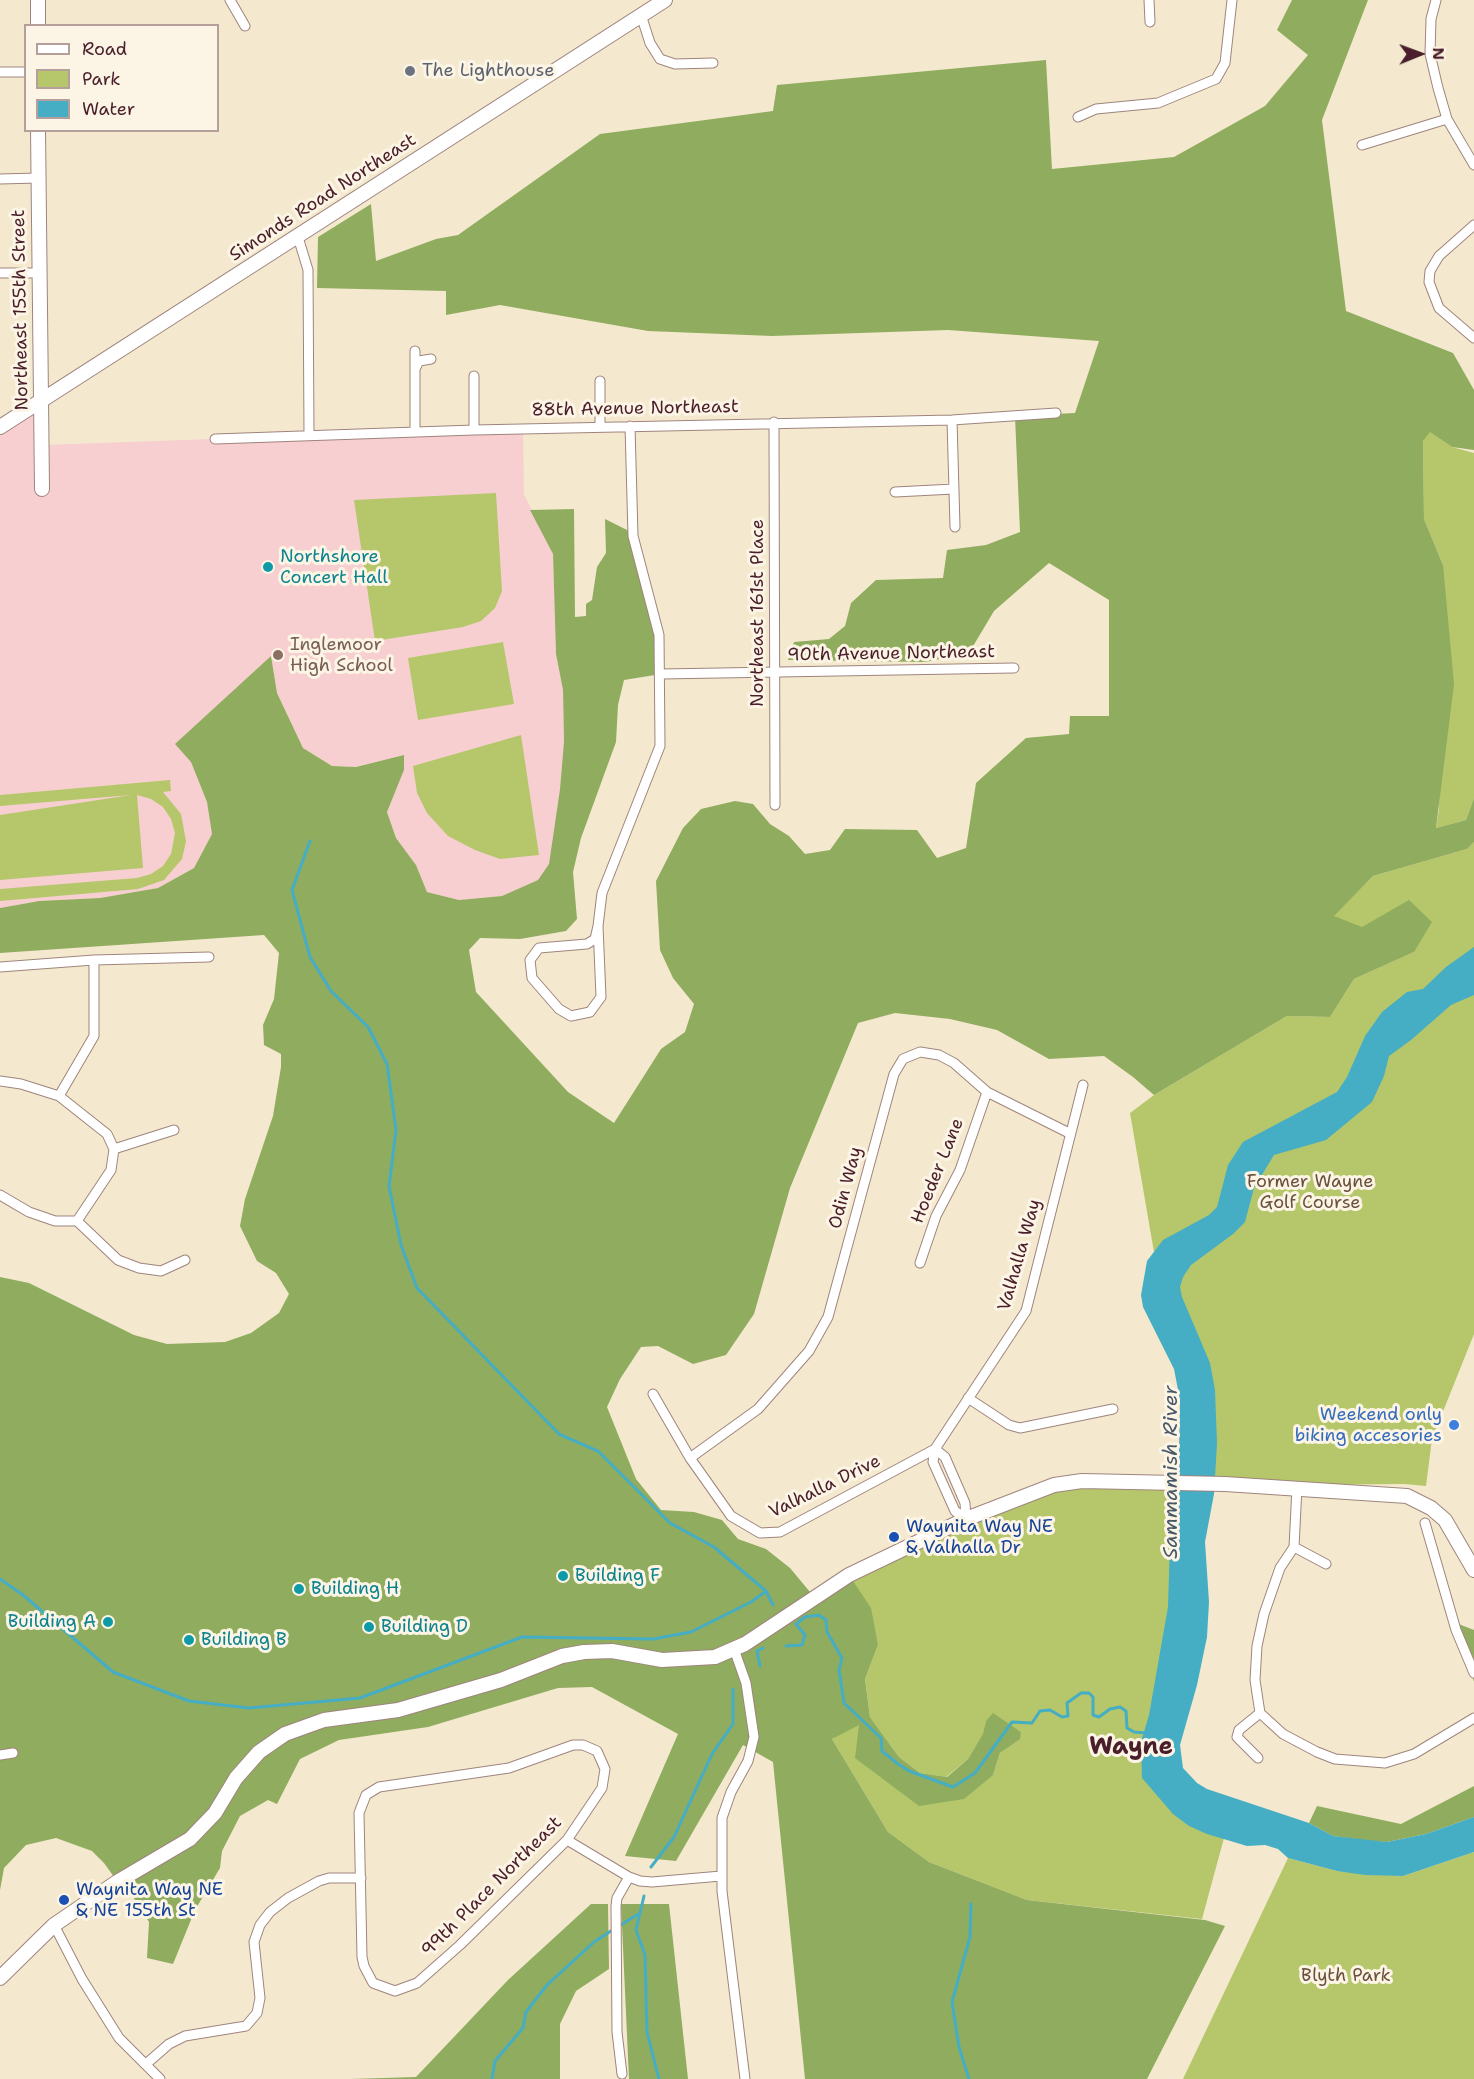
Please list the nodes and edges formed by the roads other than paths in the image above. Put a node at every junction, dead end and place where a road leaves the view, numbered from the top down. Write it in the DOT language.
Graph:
graph roads {
  1 [pos="38,0"];
  2 [pos="230,0"];
  3 [pos="665,0"];
  4 [pos="1149,0"];
  5 [pos="1232,0"];
  6 [pos="1436,0"];
  7 [pos="641,15"];
  8 [pos="1150,22"];
  9 [pos="38,24"];
  10 [pos="245,26"];
  11 [pos="712,63"];
  12 [pos="0,72"];
  13 [pos="24,72"];
  14 [pos="1078,117"];
  15 [pos="1447,119"];
  16 [pos="38,132"];
  17 [pos="1362,145"];
  18 [pos="1474,165"];
  19 [pos="0,178"];
  20 [pos="38,178"];
  21 [pos="1474,225"];
  22 [pos="298,237"];
  23 [pos="0,273"];
  24 [pos="39,273"];
  25 [pos="1474,338"];
  26 [pos="415,351"];
  27 [pos="431,359"];
  28 [pos="415,369"];
  29 [pos="474,376"];
  30 [pos="600,381"];
  31 [pos="40,402"];
  32 [pos="1056,413"];
  33 [pos="952,420"];
  34 [pos="774,422"];
  35 [pos="630,426"];
  36 [pos="0,427"];
  37 [pos="600,427"];
  38 [pos="474,429"];
  39 [pos="415,431"];
  40 [pos="309,434"];
  41 [pos="215,439"];
  42 [pos="42,489"];
  43 [pos="954,489"];
  44 [pos="895,492"];
  45 [pos="955,527"];
  46 [pos="1014,668"];
  47 [pos="774,673"];
  48 [pos="661,674"];
  49 [pos="775,805"];
  50 [pos="598,926"];
  51 [pos="209,957"];
  52 [pos="94,960"];
  53 [pos="0,967"];
  54 [pos="0,1081"];
  55 [pos="1083,1085"];
  56 [pos="987,1092"];
  57 [pos="59,1096"];
  58 [pos="174,1130"];
  59 [pos="1069,1133"];
  60 [pos="114,1149"];
  61 [pos="0,1195"];
  62 [pos="77,1221"];
  63 [pos="185,1260"];
  64 [pos="920,1263"];
  65 [pos="653,1394"];
  66 [pos="968,1398"];
  67 [pos="1113,1409"];
  68 [pos="935,1449"];
  69 [pos="690,1458"];
  70 [pos="1297,1487"];
  71 [pos="966,1519"];
  72 [pos="1425,1523"];
  73 [pos="1294,1547"];
  74 [pos="1326,1564"];
  75 [pos="1474,1570"];
  76 [pos="734,1649"];
  77 [pos="1474,1673"];
  78 [pos="1260,1713"];
  79 [pos="1474,1718"];
  80 [pos="13,1753"];
  81 [pos="0,1755"];
  82 [pos="1258,1758"];
  83 [pos="567,1840"];
  84 [pos="721,1876"];
  85 [pos="629,1877"];
  86 [pos="361,1878"];
  87 [pos="54,1925"];
  88 [pos="0,1978"];
  89 [pos="146,2064"];
  90 [pos="622,2074"];
  91 [pos="160,2079"];
  92 [pos="745,2079"];
  1 -- 9 [label="main road"];
  2 -- 10 [label="street"];
  3 -- 7 [label="main road, Simonds Road Northeast"];
  4 -- 8 [label="street"];
  5 -- 14 [label="street"];
  6 -- 15 [label="street"];
  7 -- 11 [label="street"];
  7 -- 22 [label="main road, Simonds Road Northeast"];
  12 -- 13 [label="street"];
  15 -- 17 [label="street"];
  15 -- 18 [label="street"];
  16 -- 20 [label="main road, Northeast 155th Street"];
  19 -- 20 [label="street"];
  20 -- 24 [label="main road, Northeast 155th Street"];
  21 -- 25 [label="street"];
  22 -- 31 [label="main road, Simonds Road Northeast"];
  22 -- 40 [label="street"];
  23 -- 24 [label="street"];
  24 -- 31 [label="main road, Northeast 155th Street"];
  26 -- 28 [label="street"];
  27 -- 28 [label="street"];
  28 -- 39 [label="street"];
  29 -- 38 [label="street"];
  30 -- 37 [label="street"];
  31 -- 36 [label="main road, Simonds Road Northeast"];
  31 -- 42 [label="main road, Northeast 155th Street"];
  32 -- 33 [label="street, 88th Avenue Northeast"];
  33 -- 34 [label="street, 88th Avenue Northeast"];
  33 -- 43 [label="street"];
  34 -- 35 [label="street, 88th Avenue Northeast"];
  34 -- 47 [label="street, Northeast 161st Place"];
  35 -- 37 [label="street, 88th Avenue Northeast"];
  35 -- 48 [label="street"];
  37 -- 38 [label="street, 88th Avenue Northeast"];
  38 -- 39 [label="street, 88th Avenue Northeast"];
  39 -- 40 [label="street, 88th Avenue Northeast"];
  40 -- 41 [label="street, 88th Avenue Northeast"];
  43 -- 44 [label="street"];
  43 -- 45 [label="street"];
  46 -- 47 [label="street, 90th Avenue Northeast"];
  47 -- 48 [label="street, 90th Avenue Northeast"];
  47 -- 49 [label="street, Northeast 161st Place"];
  48 -- 50 [label="street"];
  50 -- 50 [label="street"];
  51 -- 52 [label="street"];
  52 -- 53 [label="street"];
  52 -- 57 [label="street"];
  54 -- 57 [label="street"];
  55 -- 59 [label="street, Valhalla Way"];
  56 -- 59 [label="street, Odin Way"];
  56 -- 64 [label="street, Hoeder Lane"];
  56 -- 69 [label="street, Odin Way"];
  57 -- 60 [label="street"];
  58 -- 60 [label="street"];
  59 -- 66 [label="street, Valhalla Way"];
  60 -- 62 [label="street"];
  61 -- 62 [label="street"];
  62 -- 63 [label="street"];
  65 -- 69 [label="street, Valhalla Drive"];
  66 -- 67 [label="street"];
  66 -- 68 [label="street, Valhalla Way"];
  68 -- 69 [label="street, Valhalla Drive"];
  68 -- 71 [label="street"];
  70 -- 71 [label="main road"];
  70 -- 73 [label="street"];
  70 -- 75 [label="main road"];
  71 -- 76 [label="main road"];
  72 -- 77 [label="street"];
  73 -- 74 [label="street"];
  73 -- 78 [label="street"];
  76 -- 84 [label="street"];
  76 -- 87 [label="main road"];
  78 -- 79 [label="street"];
  78 -- 82 [label="street"];
  80 -- 81 [label="street"];
  83 -- 85 [label="street"];
  83 -- 86 [label="street, 99th Place Northeast"];
  83 -- 86 [label="street, 99th Place Northeast"];
  84 -- 85 [label="street"];
  84 -- 92 [label="street"];
  85 -- 90 [label="street"];
  86 -- 89 [label="street"];
  87 -- 88 [label="main road"];
  87 -- 89 [label="street"];
  89 -- 91 [label="street"];
}
